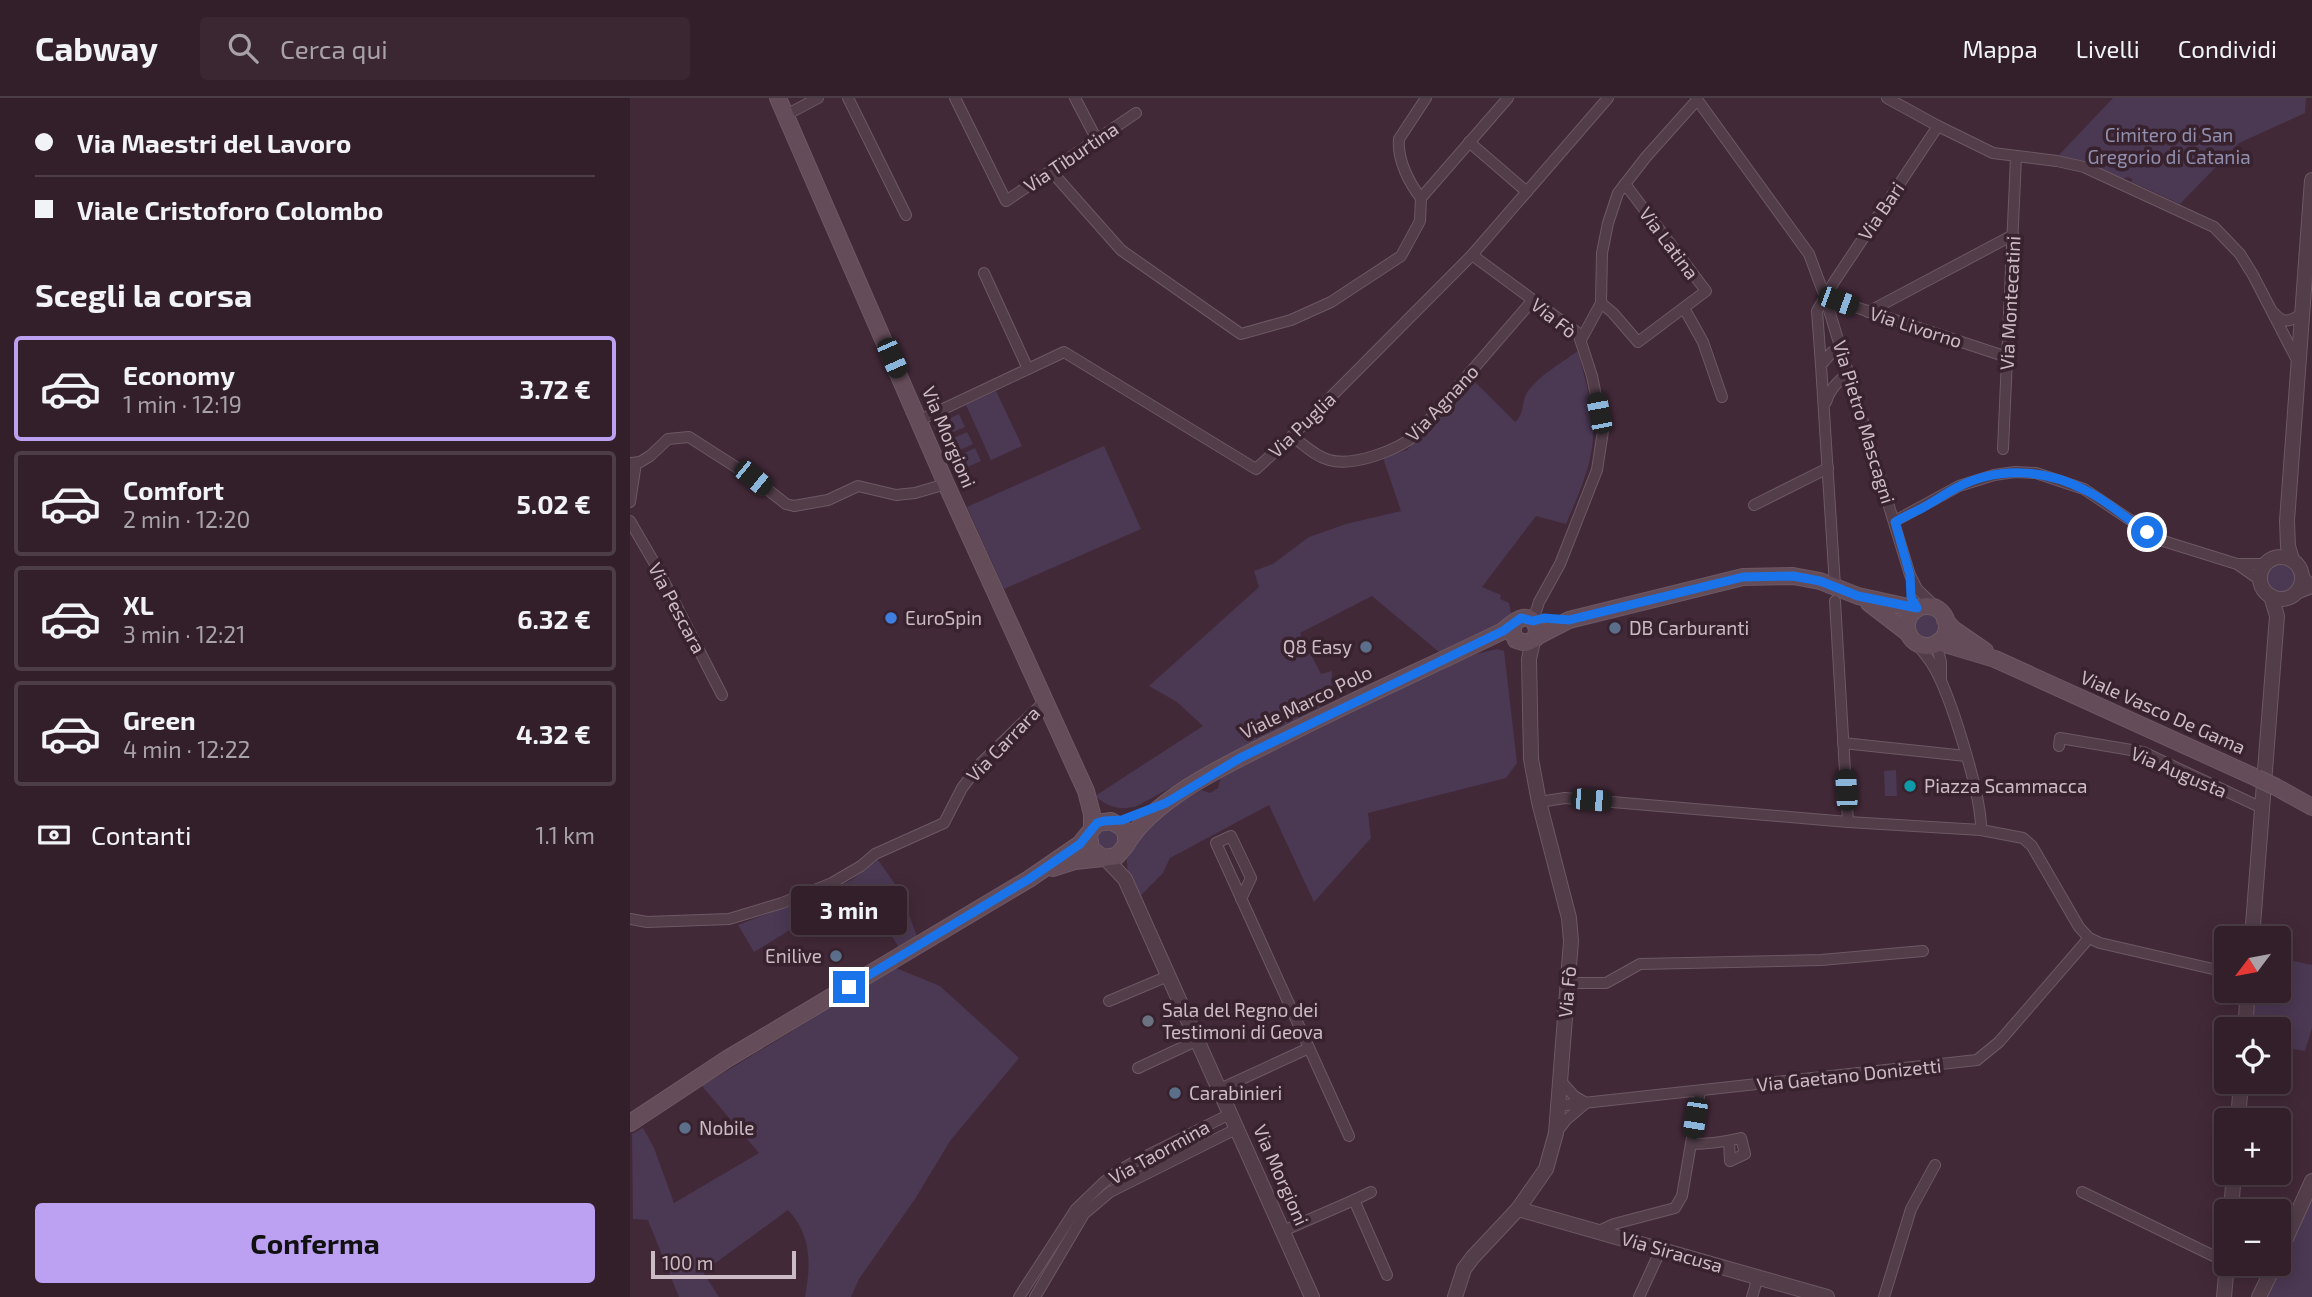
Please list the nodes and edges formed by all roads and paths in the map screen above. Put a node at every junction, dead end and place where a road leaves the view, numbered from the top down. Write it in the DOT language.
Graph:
graph roads {
  1 [pos="778,98"];
  2 [pos="818,98"];
  3 [pos="848,98"];
  4 [pos="955,98"];
  5 [pos="1075,98"];
  6 [pos="1426,98"];
  7 [pos="1508,98"];
  8 [pos="1608,98"];
  9 [pos="1888,98"];
  10 [pos="1697,99"];
  11 [pos="1136,113"];
  12 [pos="786,116"];
  13 [pos="1938,126"];
  14 [pos="1097,140"];
  15 [pos="1469,142"];
  16 [pos="2016,157"];
  17 [pos="1051,171"];
  18 [pos="2312,180"];
  19 [pos="1625,184"];
  20 [pos="1527,192"];
  21 [pos="1421,198"];
  22 [pos="906,215"];
  23 [pos="2013,234"];
  24 [pos="1472,255"];
  25 [pos="984,273"];
  26 [pos="1825,297"];
  27 [pos="1532,301"];
  28 [pos="1601,303"];
  29 [pos="1684,308"];
  30 [pos="2270,309"];
  31 [pos="1868,312"];
  32 [pos="2303,313"];
  33 [pos="1582,338"];
  34 [pos="1841,349"];
  35 [pos="2007,357"];
  36 [pos="2298,362"];
  37 [pos="1821,365"];
  38 [pos="1028,369"];
  39 [pos="1849,372"];
  40 [pos="1722,397"];
  41 [pos="1825,405"];
  42 [pos="920,421"];
  43 [pos="1292,436"];
  44 [pos="2003,449"];
  45 [pos="633,463"];
  46 [pos="1828,468"];
  47 [pos="946,484"];
  48 [pos="630,502"];
  49 [pos="1754,505"];
  50 [pos="2287,521"];
  51 [pos="630,522"];
  52 [pos="1895,522"];
  53 [pos="2292,560"];
  54 [pos="2270,561"];
  55 [pos="2237,564"];
  56 [pos="1910,575"];
  57 [pos="2260,580"];
  58 [pos="2309,582"];
  59 [pos="1835,594"];
  60 [pos="1858,596"];
  61 [pos="2272,596"];
  62 [pos="2291,596"];
  63 [pos="1917,608"];
  64 [pos="1942,615"];
  65 [pos="2277,616"];
  66 [pos="1526,632"];
  67 [pos="1912,637"];
  68 [pos="1937,642"];
  69 [pos="1960,649"];
  70 [pos="1995,659"];
  71 [pos="1941,662"];
  72 [pos="1941,682"];
  73 [pos="722,695"];
  74 [pos="1044,702"];
  75 [pos="1843,743"];
  76 [pos="2060,746"];
  77 [pos="1966,756"];
  78 [pos="1086,791"];
  79 [pos="1539,802"];
  80 [pos="1166,803"];
  81 [pos="2312,807"];
  82 [pos="2262,808"];
  83 [pos="1113,821"];
  84 [pos="1847,822"];
  85 [pos="1981,830"];
  86 [pos="1090,831"];
  87 [pos="1124,848"];
  88 [pos="1105,858"];
  89 [pos="1029,879"];
  90 [pos="1125,879"];
  91 [pos="1241,899"];
  92 [pos="630,919"];
  93 [pos="2253,926"];
  94 [pos="2089,938"];
  95 [pos="1923,950"];
  96 [pos="2214,969"];
  97 [pos="1168,976"];
  98 [pos="1569,983"];
  99 [pos="1109,1001"];
  100 [pos="1198,1040"];
  101 [pos="1309,1048"];
  102 [pos="727,1059"];
  103 [pos="1138,1068"];
  104 [pos="1559,1080"];
  105 [pos="1220,1089"];
  106 [pos="1700,1091"];
  107 [pos="1586,1103"];
  108 [pos="1556,1106"];
  109 [pos="630,1114"];
  110 [pos="1230,1114"];
  111 [pos="1216,1121"];
  112 [pos="630,1123"];
  113 [pos="1236,1129"];
  114 [pos="1556,1133"];
  115 [pos="1222,1135"];
  116 [pos="1349,1136"];
  117 [pos="1729,1141"];
  118 [pos="1691,1144"];
  119 [pos="1935,1165"];
  120 [pos="2312,1181"];
  121 [pos="1371,1192"];
  122 [pos="2082,1192"];
  123 [pos="1354,1200"];
  124 [pos="1518,1209"];
  125 [pos="2291,1227"];
  126 [pos="1283,1231"];
  127 [pos="1600,1231"];
  128 [pos="1661,1249"];
  129 [pos="2214,1257"];
  130 [pos="1387,1275"];
  131 [pos="2226,1276"];
  132 [pos="2270,1276"];
  133 [pos="1758,1277"];
  134 [pos="2226,1294"];
  135 [pos="2261,1295"];
  136 [pos="1018,1297"];
  137 [pos="1035,1297"];
  138 [pos="1312,1297"];
  139 [pos="1455,1297"];
  140 [pos="1639,1297"];
  141 [pos="1752,1297"];
  142 [pos="1827,1297"];
  143 [pos="1884,1297"];
  1 -- 12 [label="main road, Via Morgioni"];
  2 -- 12 [label="street"];
  3 -- 22 [label="street"];
  4 -- 17 [label="street, Via Tiburtina"];
  5 -- 14 [label="street"];
  6 -- 21 [label="street"];
  7 -- 15 [label="street"];
  8 -- 20 [label="street, Via Puglia"];
  9 -- 13 [label="street"];
  10 -- 19 [label="street"];
  10 -- 26 [label="street, Via Pietro Mascagni"];
  11 -- 14 [label="street, Via Tiburtina"];
  12 -- 42 [label="main road, Via Morgioni"];
  13 -- 16 [label="street"];
  13 -- 26 [label="street, Via Bari"];
  14 -- 17 [label="street, Via Tiburtina"];
  15 -- 20 [label="street"];
  15 -- 21 [label="street"];
  16 -- 23 [label="street, Via Montecatini"];
  16 -- 30 [label="street"];
  17 -- 21 [label="street"];
  18 -- 32 [label="street"];
  19 -- 28 [label="street"];
  19 -- 29 [label="street, Via Latina"];
  20 -- 24 [label="street, Via Puglia"];
  23 -- 31 [label="street"];
  23 -- 35 [label="street, Via Montecatini"];
  24 -- 27 [label="street, Via Fò"];
  24 -- 43 [label="street, Via Puglia"];
  25 -- 38 [label="street"];
  26 -- 31 [label="street, Via Livorno"];
  26 -- 34 [label="street, Via Pietro Mascagni"];
  26 -- 37 [label="street"];
  27 -- 33 [label="street, Via Fò"];
  27 -- 43 [label="street, Via Agnano"];
  28 -- 29 [label="street, Via Latina"];
  28 -- 33 [label="street"];
  29 -- 40 [label="street"];
  30 -- 32 [label="street"];
  30 -- 36 [label="street"];
  31 -- 35 [label="street, Via Livorno"];
  32 -- 36 [label="street"];
  33 -- 66 [label="street, Via Fò"];
  34 -- 37 [label="street"];
  34 -- 39 [label="street, Via Pietro Mascagni"];
  35 -- 44 [label="street, Via Montecatini"];
  36 -- 50 [label="street"];
  37 -- 41 [label="street"];
  38 -- 42 [label="street, Via Puglia"];
  38 -- 43 [label="street, Via Puglia"];
  39 -- 41 [label="street"];
  39 -- 52 [label="street, Via Pietro Mascagni"];
  41 -- 46 [label="street"];
  42 -- 47 [label="main road, Via Morgioni"];
  45 -- 47 [label="street"];
  45 -- 48 [label="street"];
  46 -- 49 [label="street"];
  46 -- 59 [label="street"];
  47 -- 74 [label="main road, Via Morgioni"];
  50 -- 53 [label="street"];
  50 -- 54 [label="street"];
  51 -- 73 [label="street, Via Pescara"];
  52 -- 55 [label="street"];
  52 -- 56 [label="street, Via Pietro Mascagni"];
  53 -- 54 [label="street"];
  53 -- 58 [label="street"];
  54 -- 55 [label="street"];
  54 -- 57 [label="street"];
  55 -- 57 [label="street"];
  56 -- 63 [label="street, Via Pietro Mascagni"];
  56 -- 64 [label="street"];
  57 -- 61 [label="street"];
  58 -- 62 [label="street"];
  59 -- 60 [label="main road"];
  59 -- 66 [label="main road"];
  59 -- 75 [label="street"];
  60 -- 63 [label="main road"];
  60 -- 67 [label="main road"];
  61 -- 62 [label="street"];
  61 -- 65 [label="street"];
  62 -- 65 [label="street"];
  63 -- 64 [label="main road"];
  63 -- 67 [label="main road"];
  64 -- 68 [label="main road"];
  64 -- 70 [label="main road"];
  65 -- 82 [label="street"];
  66 -- 79 [label="street, Via Fò"];
  66 -- 80 [label="main road, Viale Marco Polo"];
  67 -- 68 [label="main road"];
  67 -- 72 [label="street"];
  68 -- 69 [label="main road"];
  68 -- 71 [label="street"];
  69 -- 70 [label="main road"];
  69 -- 71 [label="street"];
  70 -- 81 [label="main road, Viale Vasco De Gama, bridge"];
  71 -- 72 [label="street"];
  72 -- 77 [label="street"];
  74 -- 78 [label="main road, Via Morgioni"];
  74 -- 92 [label="street, Via Carrara"];
  75 -- 77 [label="street"];
  75 -- 84 [label="street"];
  76 -- 82 [label="street, Via Augusta"];
  77 -- 85 [label="street"];
  78 -- 83 [label="main road"];
  78 -- 86 [label="main road"];
  79 -- 84 [label="street"];
  79 -- 98 [label="street, Via Fò"];
  80 -- 83 [label="main road"];
  80 -- 87 [label="main road"];
  82 -- 93 [label="street"];
  83 -- 86 [label="main road"];
  83 -- 87 [label="main road"];
  84 -- 85 [label="street"];
  85 -- 94 [label="street"];
  86 -- 88 [label="main road"];
  86 -- 89 [label="main road"];
  87 -- 88 [label="main road"];
  87 -- 90 [label="street"];
  88 -- 89 [label="main road"];
  88 -- 90 [label="street"];
  89 -- 102 [label="main road"];
  90 -- 97 [label="street, Via Morgioni"];
  91 -- 91 [label="street"];
  91 -- 101 [label="street"];
  94 -- 96 [label="street"];
  94 -- 106 [label="street, Via Gaetano Donizetti"];
  95 -- 98 [label="street"];
  97 -- 99 [label="street"];
  97 -- 100 [label="street, Via Morgioni"];
  98 -- 104 [label="street, Via Fò"];
  100 -- 103 [label="street"];
  100 -- 105 [label="street, Via Morgioni"];
  101 -- 105 [label="street"];
  101 -- 116 [label="street"];
  102 -- 109 [label="main road"];
  102 -- 112 [label="main road"];
  104 -- 107 [label="street"];
  104 -- 108 [label="street, Via Fò"];
  105 -- 110 [label="street, Via Morgioni"];
  106 -- 107 [label="street, Via Gaetano Donizetti"];
  106 -- 118 [label="street"];
  107 -- 108 [label="street, Via Gaetano Donizetti"];
  107 -- 114 [label="street"];
  108 -- 114 [label="street, Via Fò"];
  110 -- 111 [label="street, Via Taormina"];
  110 -- 113 [label="street, Via Morgioni"];
  111 -- 115 [label="street"];
  111 -- 136 [label="street, Via Taormina"];
  113 -- 115 [label="street, Via Taormina"];
  113 -- 126 [label="street, Via Morgioni"];
  114 -- 124 [label="street, Via Fò"];
  115 -- 137 [label="street, Via Taormina"];
  117 -- 118 [label="street"];
  118 -- 127 [label="street"];
  119 -- 143 [label="street"];
  120 -- 125 [label="street"];
  121 -- 123 [label="street"];
  122 -- 129 [label="street"];
  123 -- 126 [label="street"];
  123 -- 130 [label="street"];
  124 -- 127 [label="street, Via Siracusa"];
  124 -- 139 [label="street, Via Fò"];
  126 -- 138 [label="street, Via Morgioni"];
  127 -- 128 [label="street, Via Siracusa"];
  128 -- 133 [label="street, Via Siracusa"];
  128 -- 140 [label="street"];
  131 -- 134 [label="street"];
  132 -- 135 [label="street"];
  133 -- 141 [label="street"];
  133 -- 142 [label="street, Via Siracusa"];
}
